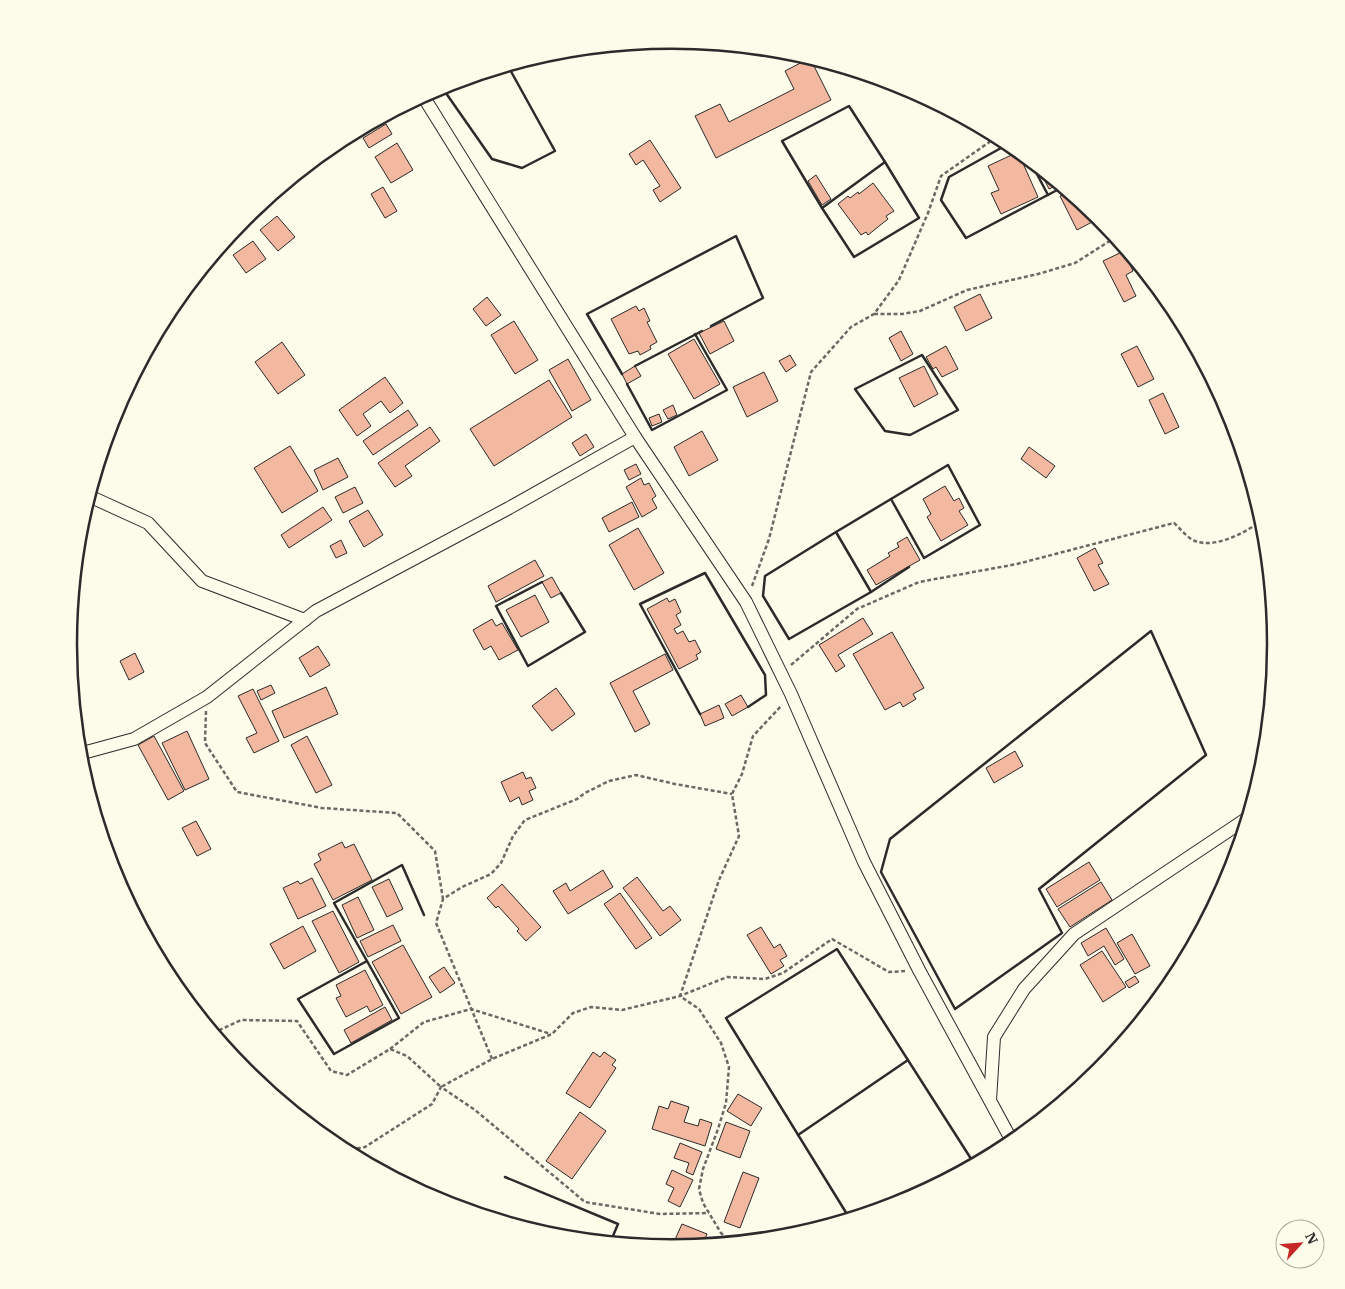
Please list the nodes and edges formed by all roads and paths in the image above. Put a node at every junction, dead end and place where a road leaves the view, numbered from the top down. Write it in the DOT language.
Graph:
graph roads {
  1 [pos="426,102"];
  2 [pos="990,141"];
  3 [pos="1110,241"];
  4 [pos="874,314"];
  5 [pos="635,438"];
  6 [pos="95,499"];
  7 [pos="1256,525"];
  8 [pos="746,602"];
  9 [pos="304,620"];
  10 [pos="780,674"];
  11 [pos="791,694"];
  12 [pos="207,697"];
  13 [pos="87,752"];
  14 [pos="732,794"];
  15 [pos="1241,822"];
  16 [pos="443,899"];
  17 [pos="919,970"];
  18 [pos="680,996"];
  19 [pos="471,1009"];
  20 [pos="219,1030"];
  21 [pos="552,1034"];
  22 [pos="390,1049"];
  23 [pos="492,1059"];
  24 [pos="441,1087"];
  25 [pos="990,1100"];
  26 [pos="1009,1136"];
  27 [pos="356,1149"];
  28 [pos="709,1213"];
  29 [pos="726,1237"];
  1 -- 5 [label="street"];
  2 -- 4 [label="path"];
  3 -- 4 [label="path"];
  4 -- 8 [label="path"];
  5 -- 8 [label="street"];
  5 -- 9 [label="street"];
  6 -- 9 [label="street"];
  7 -- 10 [label="path"];
  8 -- 10 [label="street"];
  9 -- 12 [label="street"];
  10 -- 11 [label="street"];
  11 -- 14 [label="path"];
  11 -- 17 [label="street"];
  12 -- 13 [label="street"];
  12 -- 16 [label="path"];
  14 -- 16 [label="path"];
  14 -- 18 [label="path"];
  15 -- 25 [label="street"];
  16 -- 19 [label="path"];
  17 -- 18 [label="path"];
  17 -- 25 [label="street"];
  18 -- 21 [label="path"];
  18 -- 28 [label="path"];
  19 -- 21 [label="path"];
  19 -- 22 [label="path"];
  19 -- 23 [label="path"];
  20 -- 22 [label="path"];
  21 -- 23 [label="path"];
  22 -- 24 [label="path"];
  23 -- 24 [label="path"];
  24 -- 27 [label="path"];
  24 -- 28 [label="path"];
  25 -- 26 [label="street"];
  28 -- 29 [label="path"];
}
